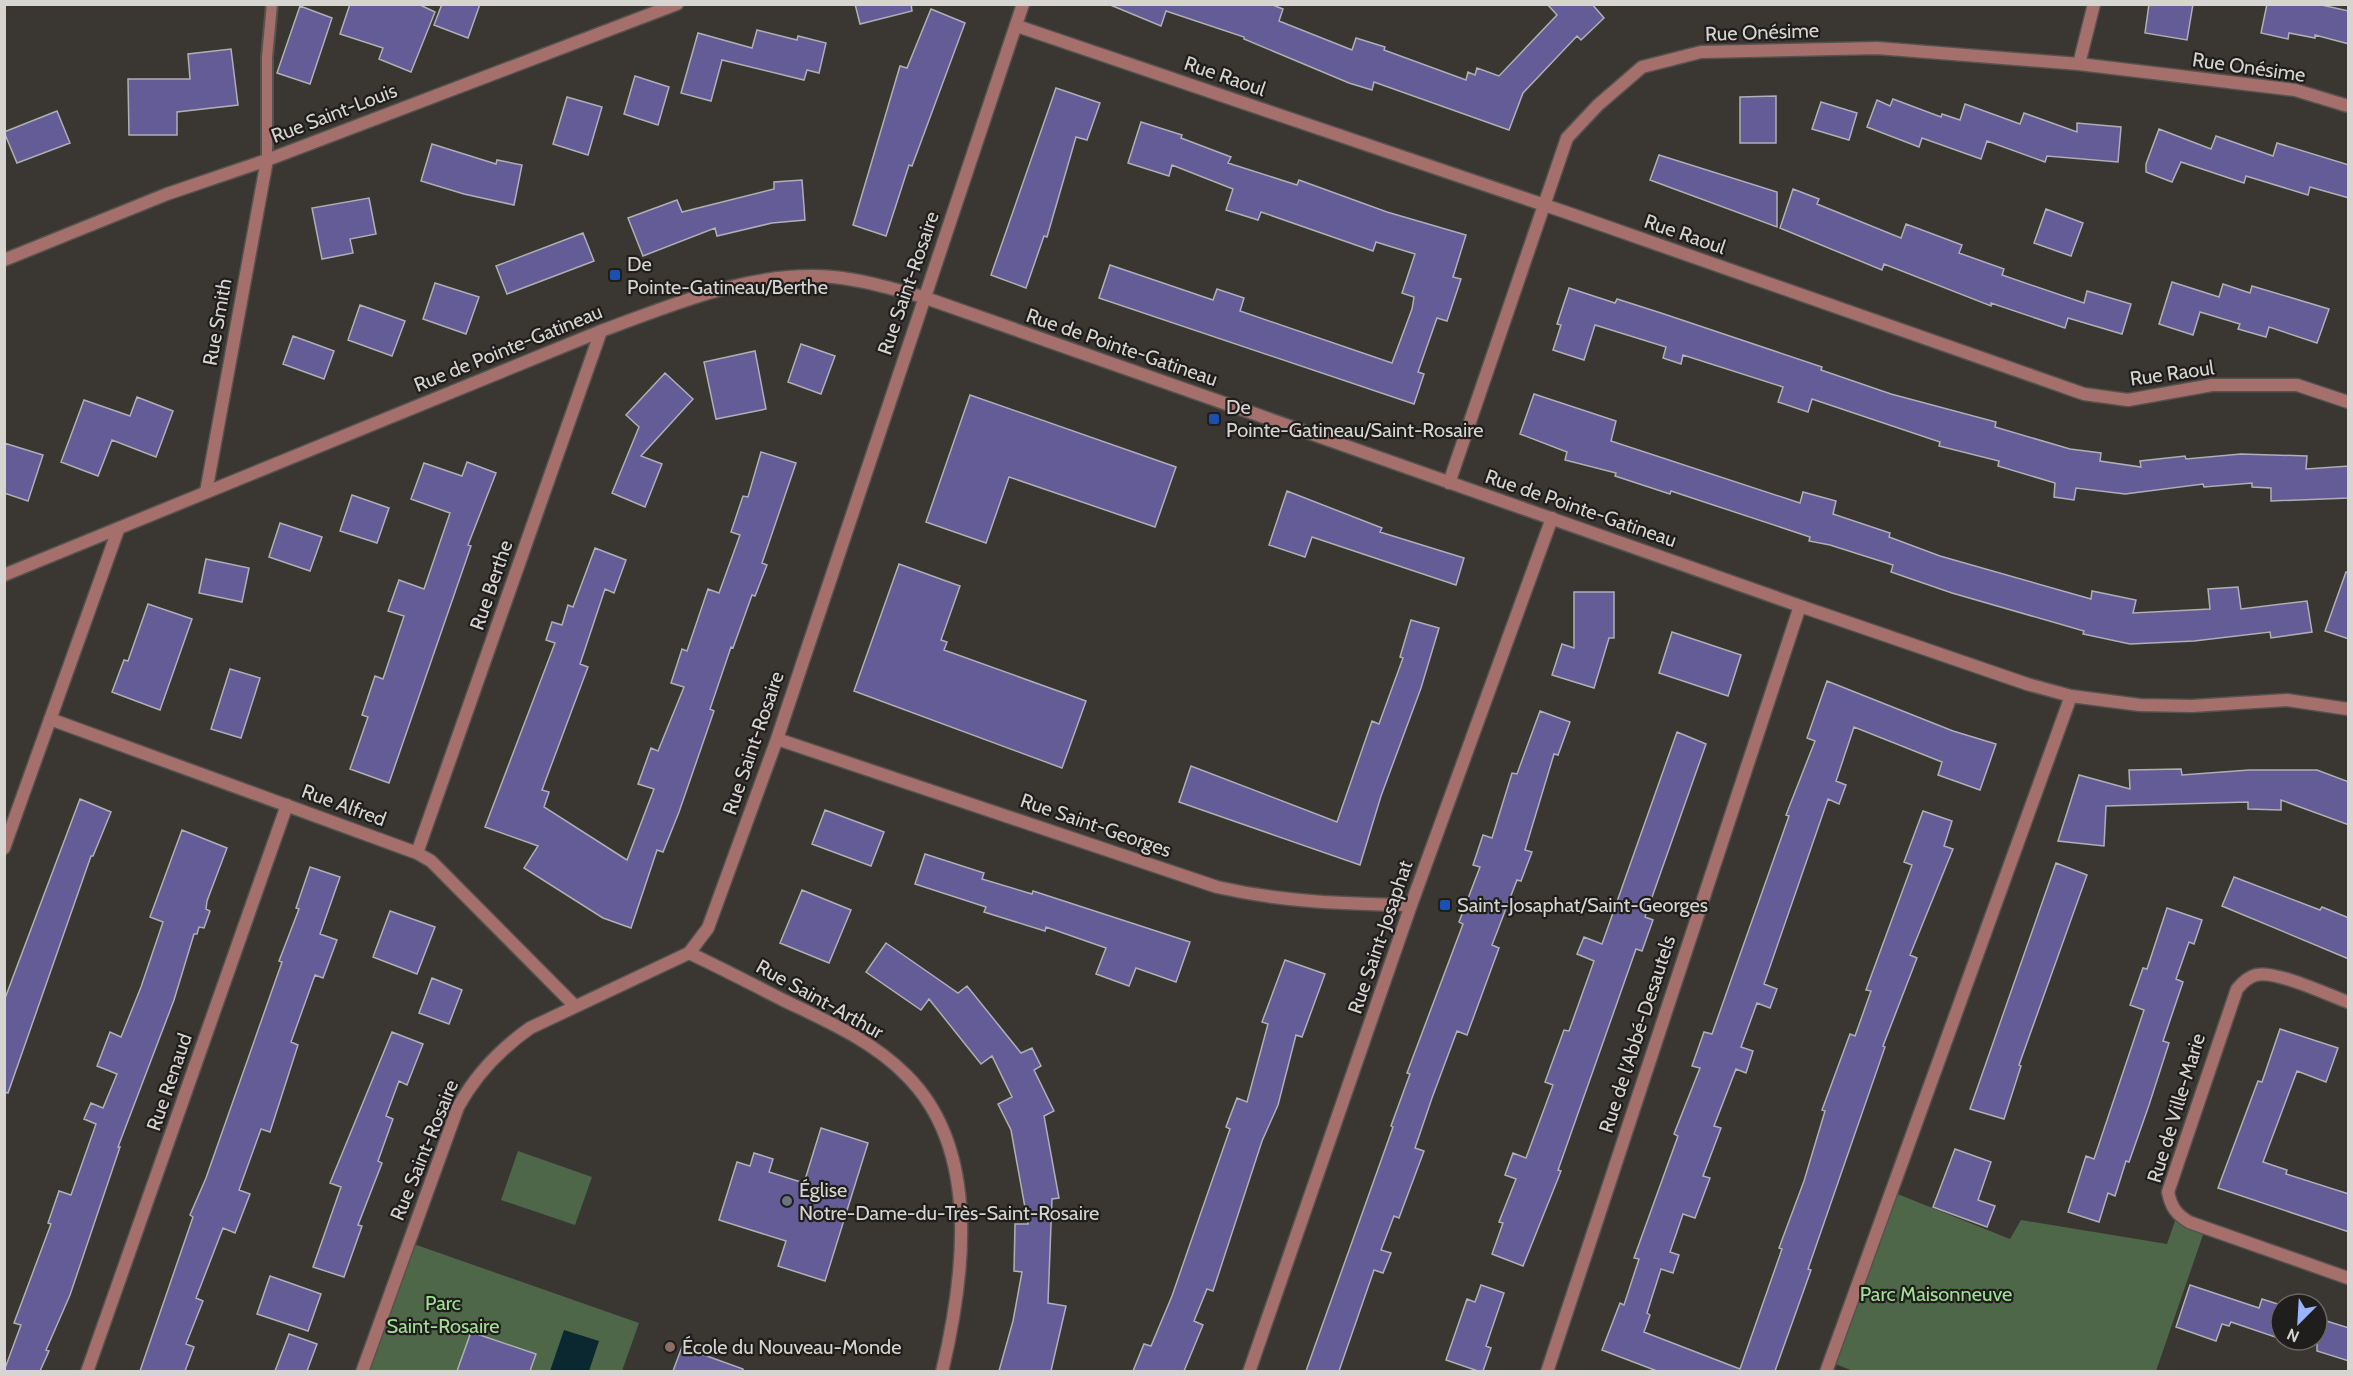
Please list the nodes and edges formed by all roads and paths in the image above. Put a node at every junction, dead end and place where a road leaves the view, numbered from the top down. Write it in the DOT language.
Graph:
graph roads {
  1 [pos="273,4"];
  2 [pos="677,4"];
  3 [pos="1023,4"];
  4 [pos="2094,4"];
  5 [pos="1017,26"];
  6 [pos="2079,64"];
  7 [pos="2349,106"];
  8 [pos="267,160"];
  9 [pos="1543,205"];
  10 [pos="4,260"];
  11 [pos="923,297"];
  12 [pos="601,331"];
  13 [pos="2349,402"];
  14 [pos="1449,483"];
  15 [pos="206,492"];
  16 [pos="1552,518"];
  17 [pos="118,530"];
  18 [pos="4,575"];
  19 [pos="1800,606"];
  20 [pos="2071,696"];
  21 [pos="2349,709"];
  22 [pos="51,719"];
  23 [pos="777,739"];
  24 [pos="287,805"];
  25 [pos="4,848"];
  26 [pos="417,853"];
  27 [pos="1411,905"];
  28 [pos="689,953"];
  29 [pos="2349,1002"];
  30 [pos="574,1005"];
  31 [pos="2349,1278"];
  32 [pos="87,1371"];
  33 [pos="362,1371"];
  34 [pos="942,1371"];
  35 [pos="1249,1371"];
  36 [pos="1547,1371"];
  37 [pos="1826,1371"];
  1 -- 8 [label="lane"];
  2 -- 8 [label="street, Rue Saint-Louis"];
  3 -- 5 [label="street, Rue Saint-Rosaire"];
  4 -- 6 [label="street"];
  5 -- 9 [label="street, Rue Raoul"];
  5 -- 11 [label="street, Rue Saint-Rosaire"];
  6 -- 7 [label="street, Rue Onésime"];
  6 -- 9 [label="street, Rue Onésime"];
  8 -- 10 [label="street, Rue Saint-Louis"];
  8 -- 15 [label="street, Rue Smith"];
  9 -- 13 [label="street, Rue Raoul"];
  9 -- 14 [label="street, Rue Onésime"];
  11 -- 12 [label="street, Rue de Pointe-Gatineau"];
  11 -- 14 [label="street, Rue de Pointe-Gatineau"];
  11 -- 23 [label="street, Rue Saint-Rosaire"];
  12 -- 15 [label="street, Rue de Pointe-Gatineau"];
  12 -- 26 [label="street, Rue Berthe"];
  14 -- 16 [label="street, Rue de Pointe-Gatineau"];
  15 -- 17 [label="street, Rue de Pointe-Gatineau"];
  16 -- 19 [label="street, Rue de Pointe-Gatineau"];
  16 -- 27 [label="street, Rue Saint-Josaphat"];
  17 -- 18 [label="street, Rue de Pointe-Gatineau"];
  17 -- 22 [label="street"];
  19 -- 20 [label="street, Rue de Pointe-Gatineau"];
  19 -- 36 [label="street, Rue de l'Abbé-Desautels"];
  20 -- 21 [label="street, Rue de Pointe-Gatineau"];
  20 -- 37 [label="street"];
  22 -- 24 [label="street, Rue Alfred"];
  22 -- 25 [label="street"];
  23 -- 27 [label="street, Rue Saint-Georges"];
  23 -- 28 [label="street, Rue Saint-Rosaire"];
  24 -- 26 [label="street, Rue Alfred"];
  24 -- 32 [label="street, Rue Renaud"];
  26 -- 30 [label="street, Rue Alfred"];
  27 -- 35 [label="street, Rue Saint-Josaphat"];
  28 -- 30 [label="street, Rue Saint-Rosaire"];
  28 -- 34 [label="street, Rue Saint-Arthur"];
  29 -- 31 [label="street, Rue de Ville-Marie"];
  30 -- 33 [label="street, Rue Saint-Rosaire"];
}
